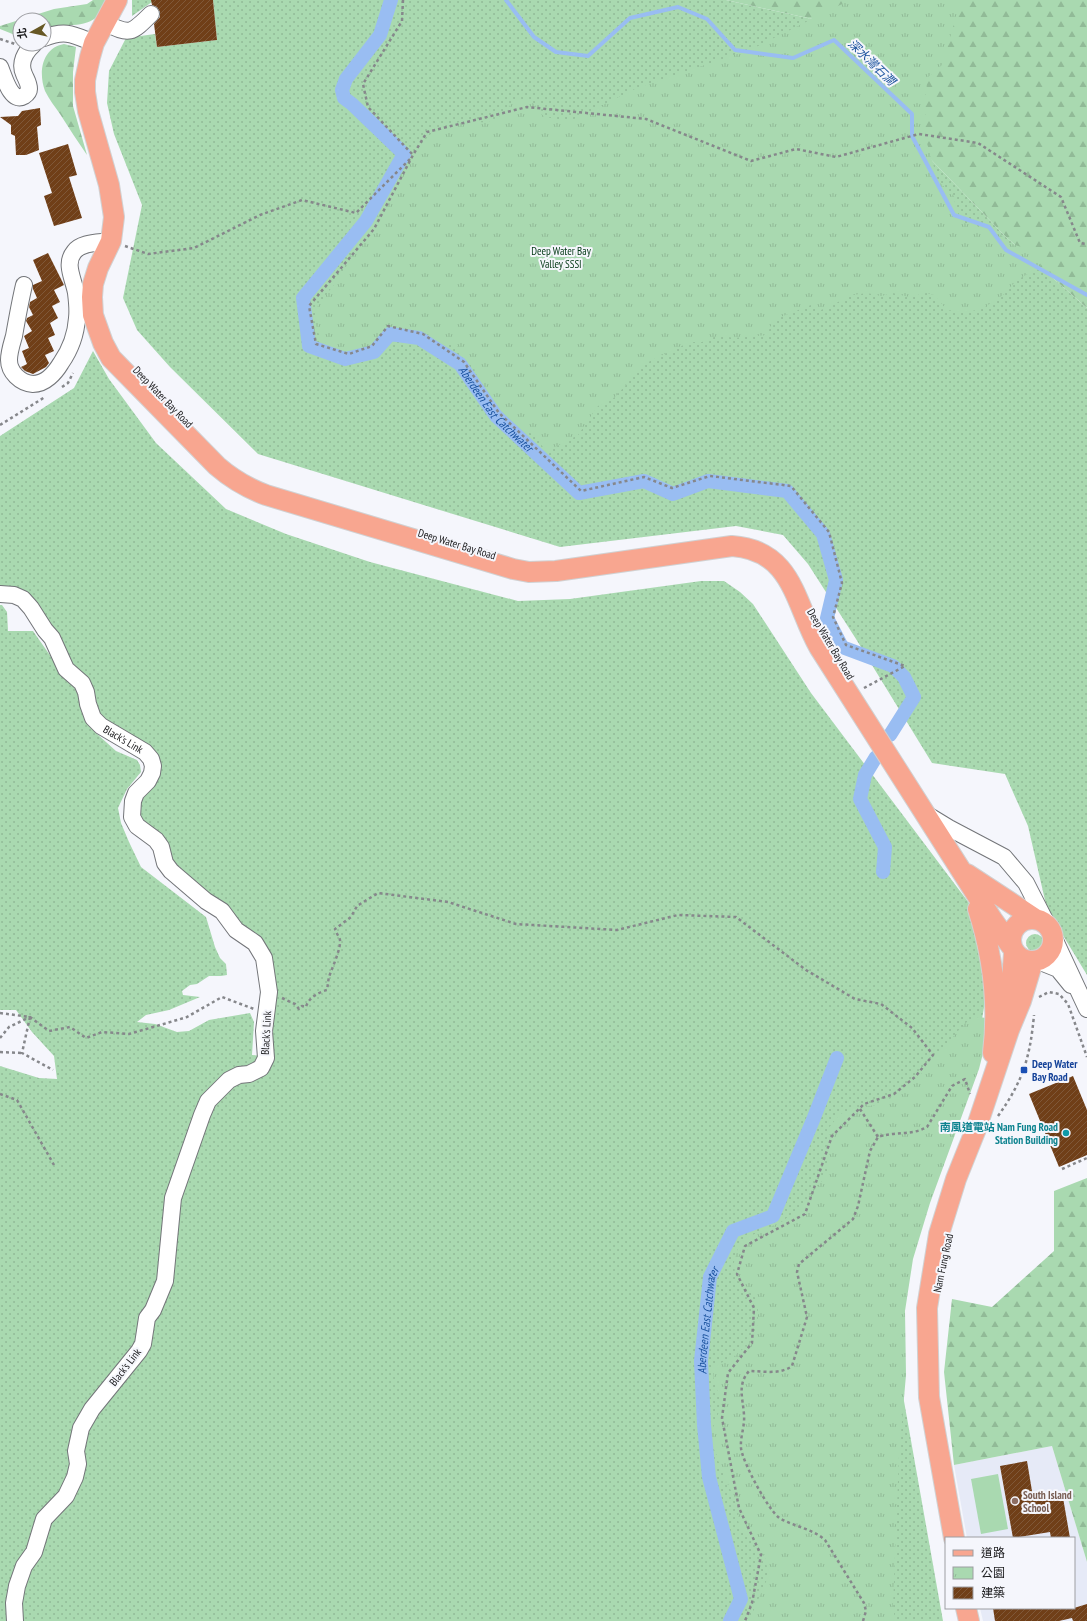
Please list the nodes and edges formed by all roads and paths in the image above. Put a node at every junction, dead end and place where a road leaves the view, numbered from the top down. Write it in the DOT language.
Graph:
graph roads {
  1 [pos="117,0"];
  2 [pos="403,0"];
  3 [pos="151,14"];
  4 [pos="105,23"];
  5 [pos="52,35"];
  6 [pos="94,43"];
  7 [pos="27,52"];
  8 [pos="0,67"];
  9 [pos="413,156"];
  10 [pos="115,243"];
  11 [pos="1087,244"];
  12 [pos="24,285"];
  13 [pos="0,594"];
  14 [pos="860,690"];
  15 [pos="925,813"];
  16 [pos="961,869"];
  17 [pos="1045,926"];
  18 [pos="1013,949"];
  19 [pos="1035,961"];
  20 [pos="269,992"];
  21 [pos="1038,1000"];
  22 [pos="1085,1004"];
  23 [pos="1034,1012"];
  24 [pos="0,1013"];
  25 [pos="266,1014"];
  26 [pos="30,1017"];
  27 [pos="1008,1030"];
  28 [pos="0,1038"];
  29 [pos="0,1052"];
  30 [pos="22,1053"];
  31 [pos="1087,1057"];
  32 [pos="53,1070"];
  33 [pos="979,1093"];
  34 [pos="0,1094"];
  35 [pos="860,1108"];
  36 [pos="994,1122"];
  37 [pos="878,1137"];
  38 [pos="1087,1158"];
  39 [pos="54,1164"];
  40 [pos="1062,1169"];
  41 [pos="954,1537"];
  42 [pos="966,1609"];
  43 [pos="15,1621"];
  44 [pos="745,1621"];
  45 [pos="863,1621"];
  46 [pos="968,1621"];
  1 -- 4 [label="main road, Deep Water Bay Road"];
  2 -- 9 [label="path"];
  3 -- 4 [label="street"];
  4 -- 6 [label="main road, Deep Water Bay Road"];
  5 -- 6 [label="street"];
  6 -- 10 [label="main road, Deep Water Bay Road"];
  7 -- 8 [label="street"];
  9 -- 10 [label="path"];
  9 -- 11 [label="path"];
  9 -- 14 [label="path"];
  10 -- 12 [label="street"];
  10 -- 15 [label="main road, Deep Water Bay Road"];
  13 -- 20 [label="street, Black's Link"];
  15 -- 16 [label="main road, Deep Water Bay Road"];
  15 -- 17 [label="street, Deep Water Bay Road"];
  16 -- 17 [label="main road, Deep Water Bay Road"];
  16 -- 18 [label="main road, Deep Water Bay Road"];
  16 -- 33 [label="main road"];
  17 -- 18 [label="main road"];
  17 -- 19 [label="main road"];
  17 -- 22 [label="street, Deep Water Bay Road"];
  18 -- 19 [label="main road"];
  18 -- 27 [label="main road, Nam Fung Road"];
  19 -- 22 [label="street, Deep Water Bay Road"];
  19 -- 27 [label="main road, Nam Fung Road"];
  20 -- 25 [label="street, Black's Link"];
  20 -- 35 [label="path"];
  21 -- 31 [label="path"];
  23 -- 36 [label="path"];
  24 -- 26 [label="path"];
  25 -- 26 [label="path"];
  25 -- 43 [label="street, Black's Link"];
  26 -- 28 [label="path"];
  26 -- 30 [label="path"];
  27 -- 33 [label="main road, Nam Fung Road"];
  29 -- 30 [label="path"];
  30 -- 32 [label="path"];
  33 -- 37 [label="path"];
  33 -- 41 [label="main road, Nam Fung Road"];
  34 -- 39 [label="path"];
  35 -- 37 [label="path"];
  35 -- 44 [label="path"];
  37 -- 45 [label="path"];
  38 -- 40 [label="path"];
  42 -- 46 [label="main road"];
}
